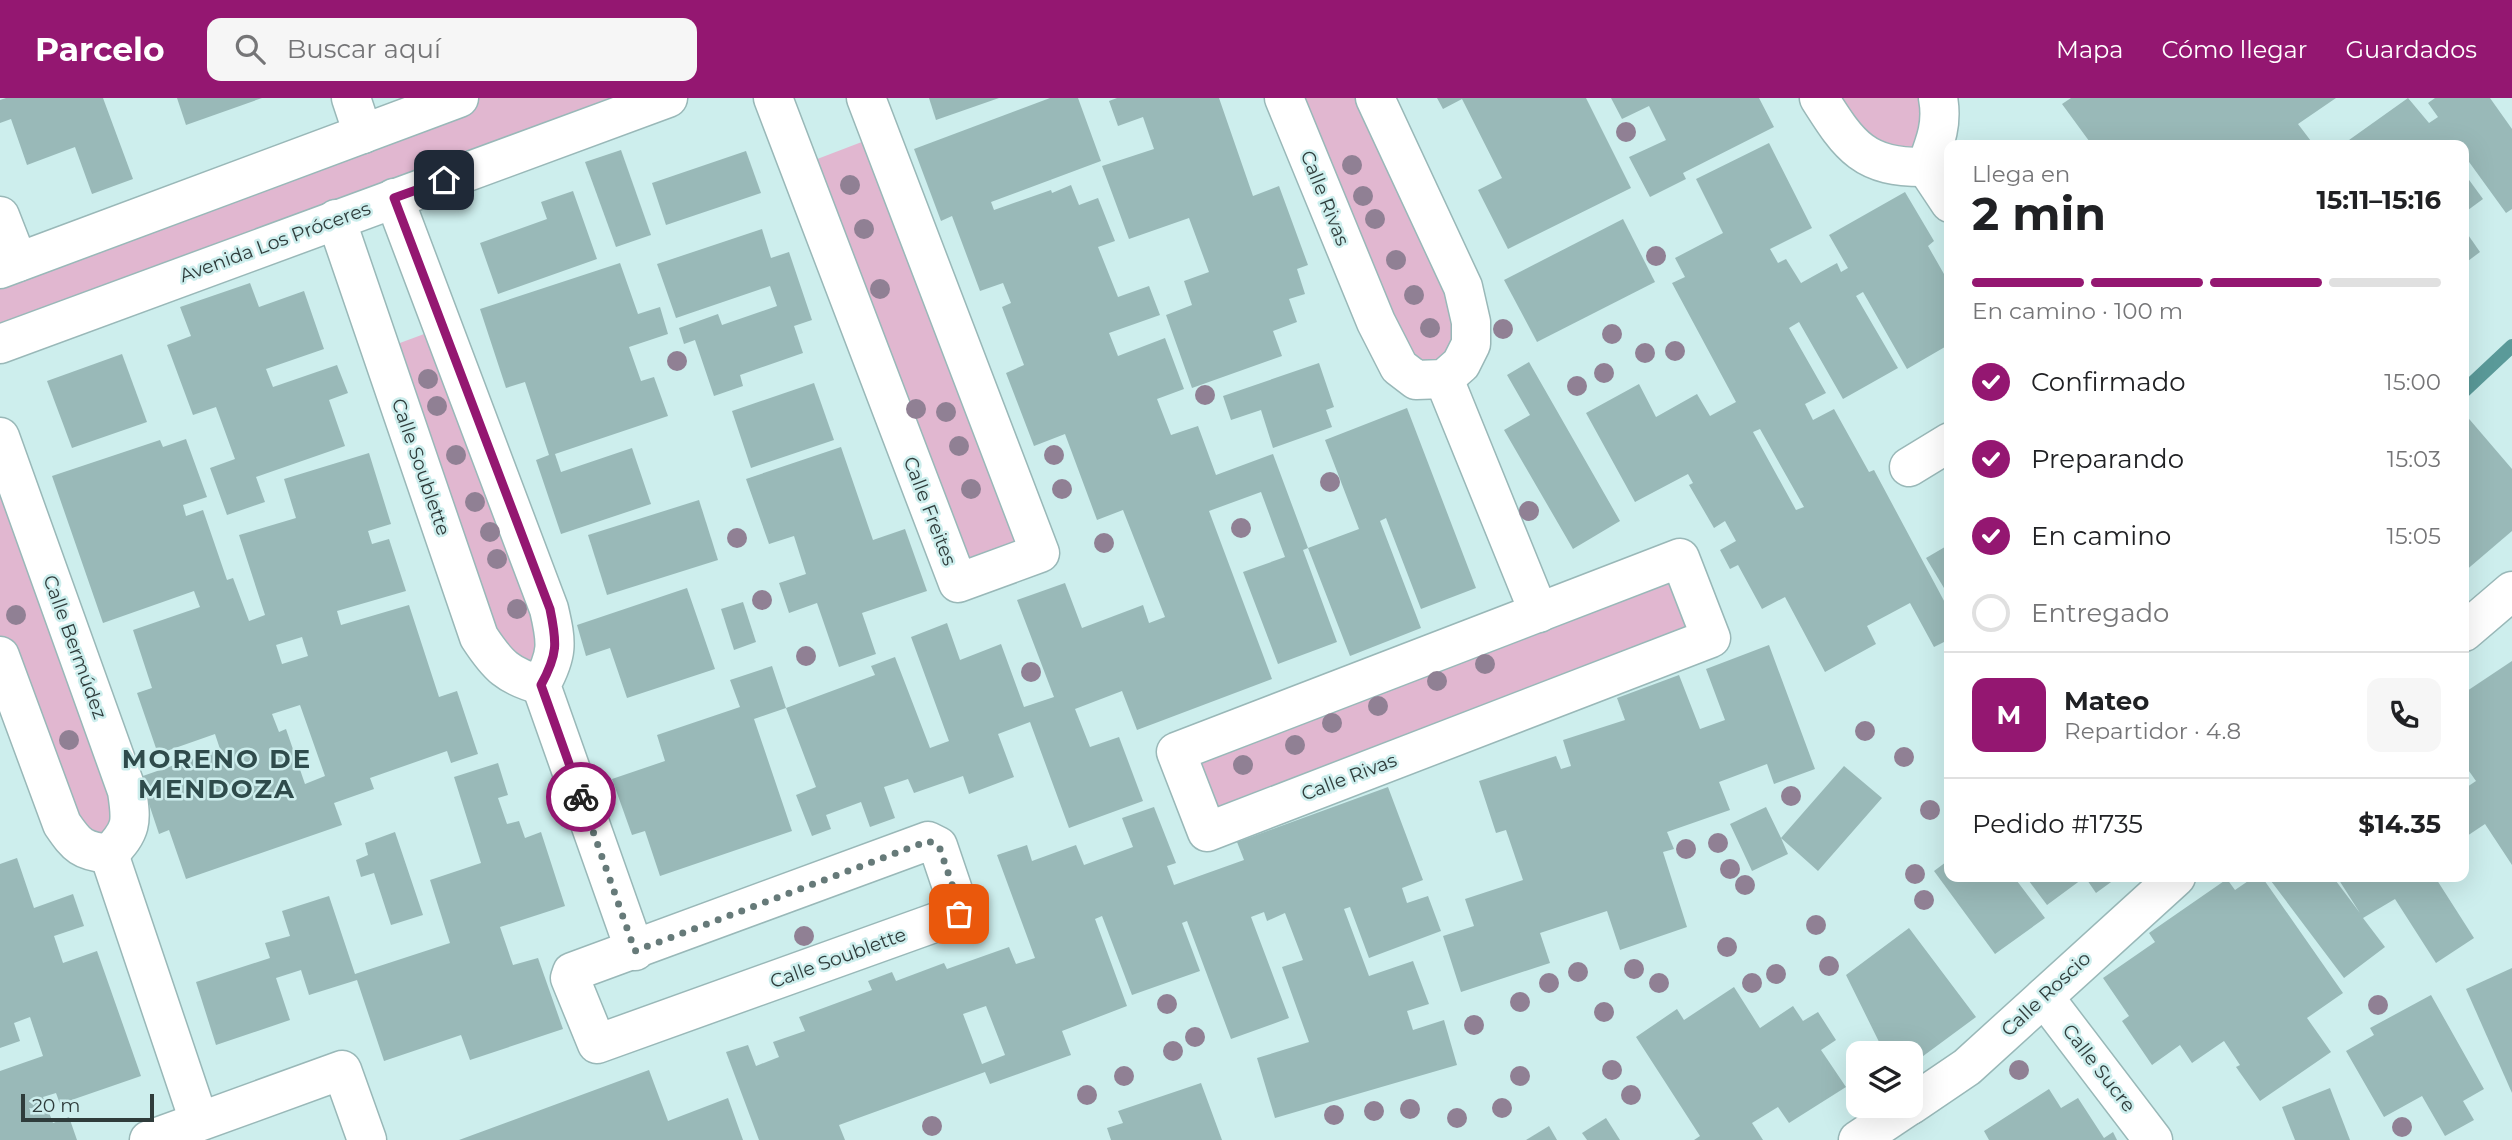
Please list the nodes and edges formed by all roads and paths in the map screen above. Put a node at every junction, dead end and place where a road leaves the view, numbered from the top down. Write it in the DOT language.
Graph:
graph roads {
  1 [pos="351,98"];
  2 [pos="668,98"];
  3 [pos="773,98"];
  4 [pos="866,98"];
  5 [pos="1284,98"];
  6 [pos="1375,98"];
  7 [pos="1819,98"];
  8 [pos="1938,98"];
  9 [pos="444,101"];
  10 [pos="363,134"];
  11 [pos="1926,167"];
  12 [pos="1944,194"];
  13 [pos="394,198"];
  14 [pos="0,216"];
  15 [pos="336,219"];
  16 [pos="9,265"];
  17 [pos="0,344"];
  18 [pos="1444,379"];
  19 [pos="0,437"];
  20 [pos="1944,446"];
  21 [pos="1909,467"];
  22 [pos="2512,591"];
  23 [pos="1539,613"];
  24 [pos="2469,628"];
  25 [pos="0,656"];
  26 [pos="541,685"];
  27 [pos="109,854"];
  28 [pos="2170,882"];
  29 [pos="635,951"];
  30 [pos="2044,997"];
  31 [pos="1923,1096"];
  32 [pos="1891,1118"];
  33 [pos="199,1121"];
  34 [pos="149,1140"];
  35 [pos="367,1140"];
  36 [pos="1858,1140"];
  37 [pos="2153,1140"];
  1 -- 10 [label="street"];
  2 -- 13 [label="street, Avenida Los Próceres"];
  3 -- 4 [label="street, Calle Freites"];
  5 -- 18 [label="street, Calle Rivas"];
  6 -- 18 [label="street"];
  7 -- 11 [label="street"];
  8 -- 11 [label="street"];
  9 -- 10 [label="street"];
  10 -- 16 [label="street"];
  11 -- 12 [label="street"];
  13 -- 15 [label="street, Avenida Los Próceres"];
  13 -- 26 [label="street"];
  14 -- 16 [label="street"];
  15 -- 17 [label="street, Avenida Los Próceres"];
  15 -- 26 [label="street, Calle Soublette"];
  18 -- 23 [label="street"];
  19 -- 27 [label="street, Calle Bermúdez"];
  20 -- 21 [label="street"];
  22 -- 24 [label="street"];
  23 -- 23 [label="street, Calle Rivas"];
  25 -- 27 [label="street"];
  26 -- 29 [label="street"];
  27 -- 33 [label="street"];
  28 -- 30 [label="street, Calle Roscio"];
  29 -- 29 [label="street, Calle Soublette"];
  30 -- 31 [label="street, Calle Roscio"];
  30 -- 37 [label="street, Calle Sucre"];
  32 -- 36 [label="street, Calle Roscio"];
  33 -- 34 [label="street"];
  33 -- 35 [label="street"];
}
